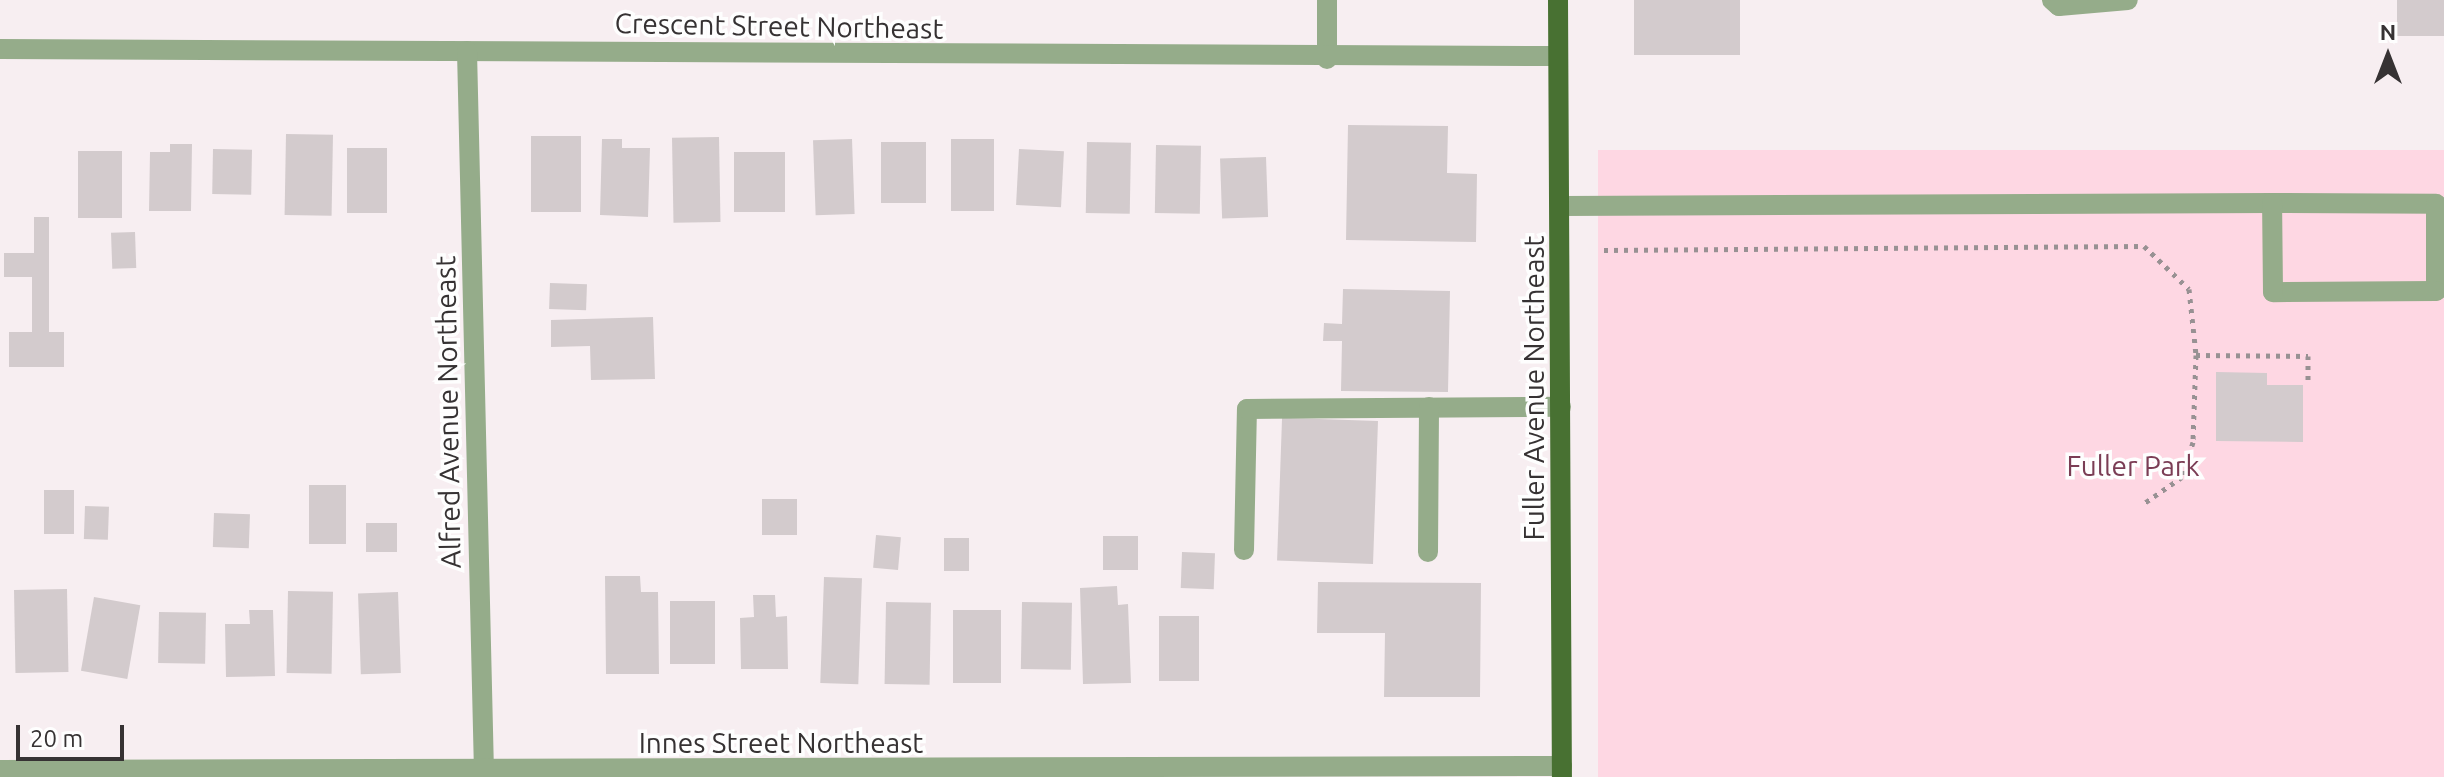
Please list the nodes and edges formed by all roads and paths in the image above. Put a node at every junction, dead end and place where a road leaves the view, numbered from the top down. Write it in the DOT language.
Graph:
graph roads {
  1 [pos="1327,0"];
  2 [pos="1558,0"];
  3 [pos="2052,0"];
  4 [pos="2128,0"];
  5 [pos="0,49"];
  6 [pos="467,51"];
  7 [pos="1558,56"];
  8 [pos="1327,59"];
  9 [pos="2272,203"];
  10 [pos="1563,206"];
  11 [pos="1604,250"];
  12 [pos="2196,355"];
  13 [pos="2308,385"];
  14 [pos="1429,407"];
  15 [pos="1561,407"];
  16 [pos="2143,504"];
  17 [pos="1244,550"];
  18 [pos="1428,552"];
  19 [pos="0,770"];
  20 [pos="484,771"];
  21 [pos="1562,772"];
  1 -- 8 [label="street"];
  2 -- 7 [label="main road, Fuller Avenue Northeast"];
  3 -- 4 [label="street"];
  5 -- 6 [label="street, Crescent Street Northeast"];
  6 -- 8 [label="street, Crescent Street Northeast"];
  6 -- 20 [label="street, Alfred Avenue Northeast"];
  7 -- 8 [label="street, Crescent Street Northeast"];
  7 -- 10 [label="main road, Fuller Avenue Northeast"];
  9 -- 9 [label="street"];
  9 -- 10 [label="street"];
  10 -- 15 [label="main road, Fuller Avenue Northeast"];
  11 -- 12 [label="path"];
  12 -- 13 [label="path"];
  12 -- 16 [label="path"];
  14 -- 15 [label="street"];
  14 -- 17 [label="street"];
  14 -- 18 [label="street"];
  15 -- 21 [label="main road, Fuller Avenue Northeast"];
  19 -- 20 [label="street, Innes Street Northeast"];
  20 -- 21 [label="street, Innes Street Northeast"];
}
